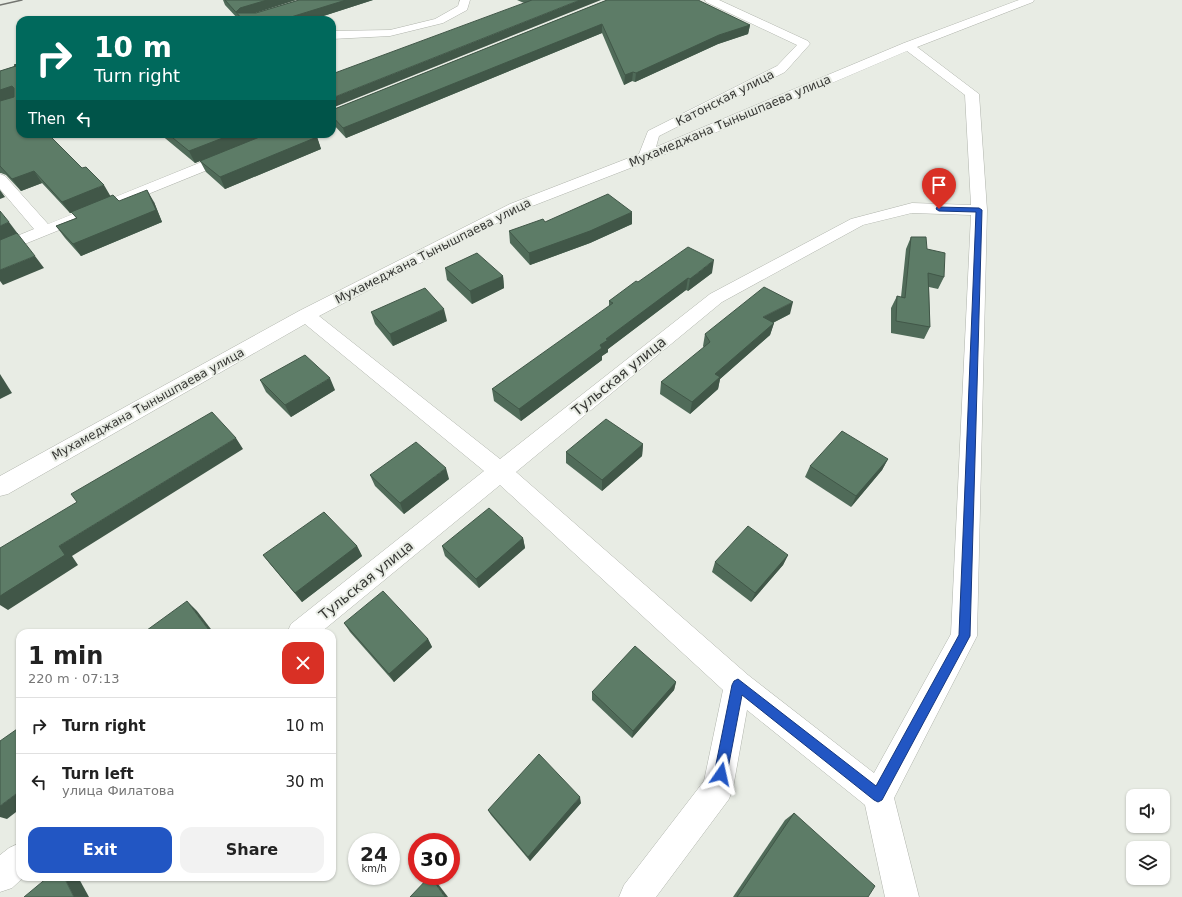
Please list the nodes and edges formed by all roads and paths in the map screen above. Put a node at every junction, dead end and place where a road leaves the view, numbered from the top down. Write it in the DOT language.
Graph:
graph roads {
  1 [pos="465,0"];
  2 [pos="710,0"];
  3 [pos="1029,0"];
  4 [pos="336,35"];
  5 [pos="908,46"];
  6 [pos="274,138"];
  7 [pos="646,157"];
  8 [pos="0,179"];
  9 [pos="979,210"];
  10 [pos="45,231"];
  11 [pos="0,249"];
  12 [pos="306,315"];
  13 [pos="500,471"];
  14 [pos="0,487"];
  15 [pos="305,629"];
  16 [pos="738,685"];
  17 [pos="878,796"];
  18 [pos="16,863"];
  19 [pos="0,876"];
  20 [pos="636,897"];
  21 [pos="902,897"];
  1 -- 4 [label="street"];
  2 -- 7 [label="street, Катонская улица"];
  3 -- 5 [label="street, Мухамеджана Тынышпаева улица"];
  5 -- 7 [label="street, Мухамеджана Тынышпаева улица"];
  5 -- 9 [label="street"];
  6 -- 10 [label="street"];
  7 -- 12 [label="street, Мухамеджана Тынышпаева улица"];
  8 -- 10 [label="street"];
  9 -- 13 [label="street, Тульская улица"];
  9 -- 17 [label="street"];
  10 -- 11 [label="street"];
  12 -- 13 [label="street"];
  12 -- 14 [label="street, Мухамеджана Тынышпаева улица"];
  13 -- 15 [label="street, Тульская улица"];
  13 -- 16 [label="street"];
  16 -- 17 [label="street"];
  16 -- 20 [label="street"];
  17 -- 21 [label="street"];
  18 -- 19 [label="street"];
}
